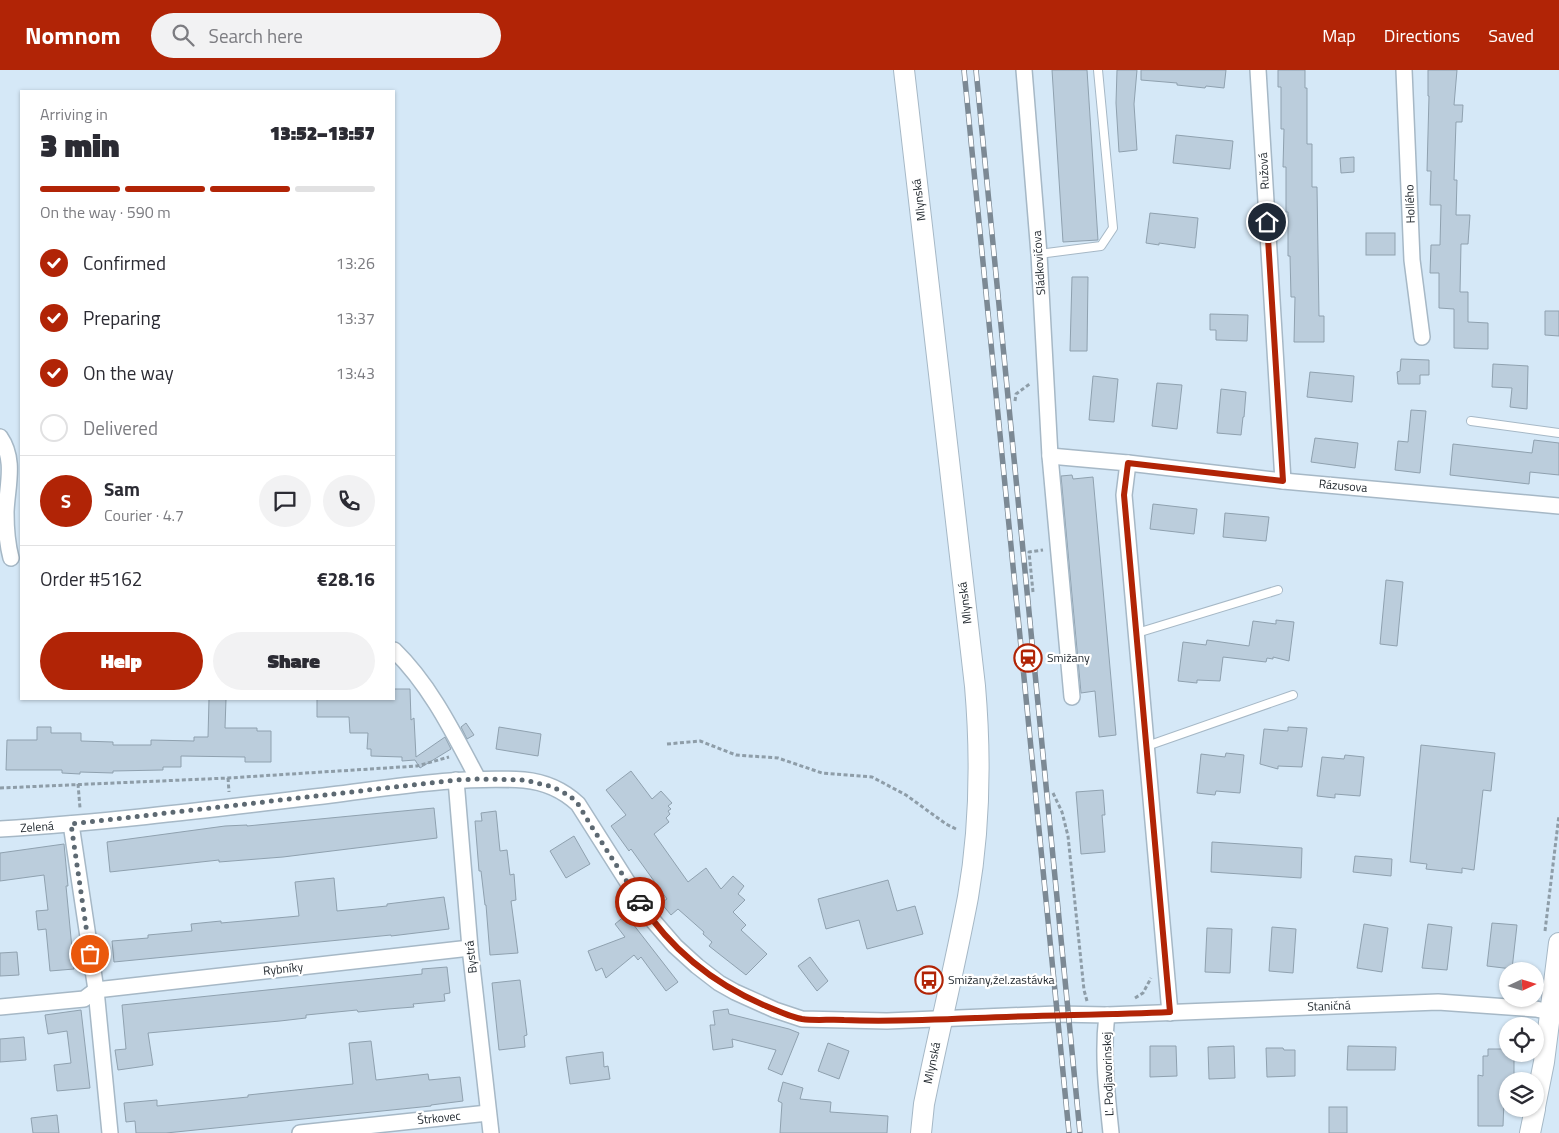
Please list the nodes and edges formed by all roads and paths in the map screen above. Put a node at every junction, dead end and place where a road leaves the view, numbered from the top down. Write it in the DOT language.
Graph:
graph roads {
  1 [pos="904,70"];
  2 [pos="1024,70"];
  3 [pos="1098,70"];
  4 [pos="1258,70"];
  5 [pos="1404,70"];
  6 [pos="1039,254"];
  7 [pos="1422,336"];
  8 [pos="1045,372"];
  9 [pos="1015,401"];
  10 [pos="1470,421"];
  11 [pos="1559,432"];
  12 [pos="0,437"];
  13 [pos="1050,456"];
  14 [pos="1128,463"];
  15 [pos="1283,481"];
  16 [pos="1559,506"];
  17 [pos="1029,552"];
  18 [pos="11,558"];
  19 [pos="1278,590"];
  20 [pos="1033,592"];
  21 [pos="1137,633"];
  22 [pos="395,651"];
  23 [pos="1293,695"];
  24 [pos="1072,697"];
  25 [pos="666,744"];
  26 [pos="1147,746"];
  27 [pos="464,753"];
  28 [pos="478,779"];
  29 [pos="456,780"];
  30 [pos="78,784"];
  31 [pos="0,788"];
  32 [pos="1053,793"];
  33 [pos="1559,815"];
  34 [pos="76,824"];
  35 [pos="0,829"];
  36 [pos="976,833"];
  37 [pos="1552,937"];
  38 [pos="470,948"];
  39 [pos="1165,951"];
  40 [pos="96,990"];
  41 [pos="0,1007"];
  42 [pos="1170,1012"];
  43 [pos="1555,1013"];
  44 [pos="1100,1015"];
  45 [pos="942,1020"];
  46 [pos="1543,1072"];
  47 [pos="488,1113"];
  48 [pos="1533,1117"];
  49 [pos="110,1133"];
  50 [pos="300,1133"];
  51 [pos="491,1133"];
  52 [pos="921,1133"];
  53 [pos="1111,1133"];
  54 [pos="1530,1133"];
  1 -- 36 [label="street, Mlynská"];
  2 -- 6 [label="street, Sládkovičova"];
  3 -- 6 [label="lane"];
  4 -- 15 [label="street, Ružová"];
  5 -- 7 [label="street, Hollého"];
  6 -- 8 [label="street, Sládkovičova"];
  8 -- 9 [label="path"];
  8 -- 13 [label="street, Sládkovičova"];
  10 -- 11 [label="lane"];
  12 -- 18 [label="street"];
  13 -- 14 [label="street, Rázusova"];
  13 -- 24 [label="street, Sládkovičova"];
  14 -- 15 [label="street, Rázusova"];
  14 -- 21 [label="street"];
  15 -- 16 [label="street, Rázusova"];
  17 -- 20 [label="path"];
  19 -- 21 [label="lane"];
  21 -- 26 [label="street"];
  22 -- 27 [label="street"];
  23 -- 26 [label="lane"];
  25 -- 36 [label="path"];
  26 -- 39 [label="street"];
  27 -- 28 [label="street"];
  27 -- 30 [label="path"];
  28 -- 29 [label="street, Zelená"];
  28 -- 45 [label="street, Zelená"];
  29 -- 34 [label="street, Zelená"];
  29 -- 38 [label="street, Bystrá"];
  30 -- 31 [label="path"];
  30 -- 34 [label="path"];
  32 -- 44 [label="path"];
  33 -- 37 [label="path"];
  34 -- 35 [label="street, Zelená"];
  34 -- 40 [label="street"];
  36 -- 45 [label="street, Mlynská"];
  37 -- 43 [label="street"];
  38 -- 40 [label="street, Rybníky"];
  38 -- 47 [label="street, Bystrá"];
  39 -- 42 [label="street"];
  39 -- 44 [label="path"];
  40 -- 41 [label="street, Rybníky"];
  40 -- 49 [label="street"];
  42 -- 43 [label="street, Staničná"];
  42 -- 44 [label="street, Staničná"];
  43 -- 46 [label="street"];
  44 -- 45 [label="street, Zelená"];
  44 -- 53 [label="street, Ľ. Podjavorinskej"];
  45 -- 52 [label="street, Mlynská"];
  47 -- 50 [label="street, Štrkovec"];
  47 -- 51 [label="street, Bystrá"];
  48 -- 54 [label="street"];
}
